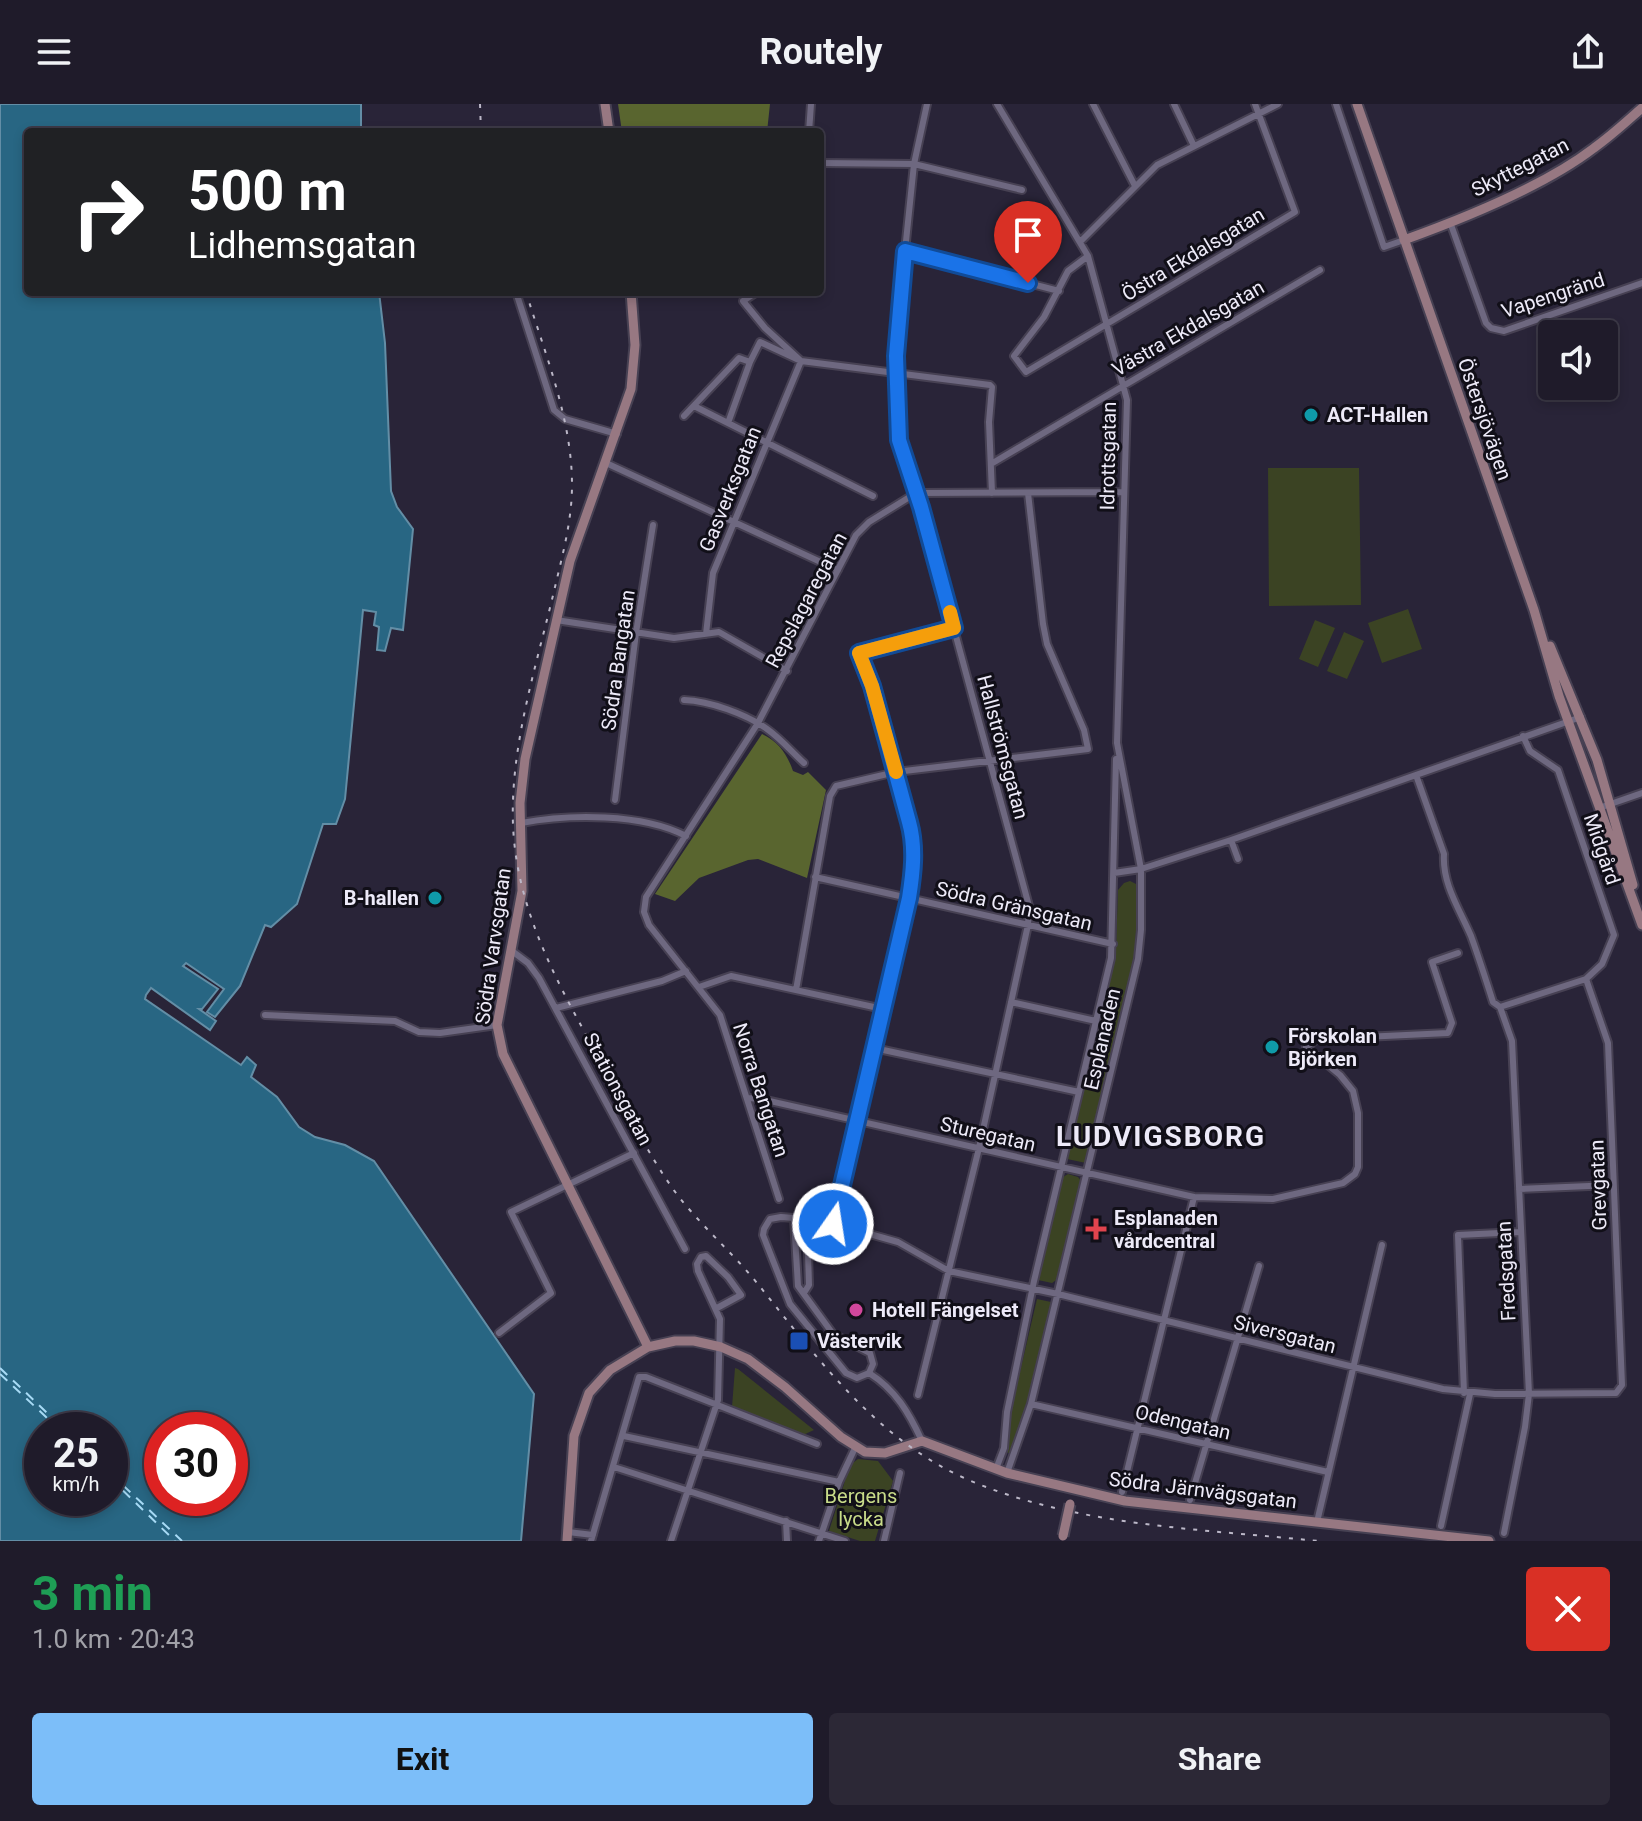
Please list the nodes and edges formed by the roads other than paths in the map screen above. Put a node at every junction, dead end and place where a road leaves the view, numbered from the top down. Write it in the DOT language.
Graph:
graph roads {
  1 [pos="605,104"];
  2 [pos="811,104"];
  3 [pos="927,104"];
  4 [pos="997,104"];
  5 [pos="1093,104"];
  6 [pos="1174,104"];
  7 [pos="1255,104"];
  8 [pos="1278,104"];
  9 [pos="1336,104"];
  10 [pos="1357,104"];
  11 [pos="1642,108"];
  12 [pos="1258,113"];
  13 [pos="608,128"];
  14 [pos="809,128"];
  15 [pos="1194,146"];
  16 [pos="824,163"];
  17 [pos="914,164"];
  18 [pos="1135,186"];
  19 [pos="1022,190"];
  20 [pos="1450,222"];
  21 [pos="1404,240"];
  22 [pos="1081,241"];
  23 [pos="905,251"];
  24 [pos="1088,256"];
  25 [pos="1320,270"];
  26 [pos="1642,283"];
  27 [pos="1059,291"];
  28 [pos="517,296"];
  29 [pos="632,296"];
  30 [pos="751,296"];
  31 [pos="1107,325"];
  32 [pos="801,361"];
  33 [pos="750,362"];
  34 [pos="896,372"];
  35 [pos="1123,385"];
  36 [pos="694,406"];
  37 [pos="684,416"];
  38 [pos="728,423"];
  39 [pos="617,434"];
  40 [pos="766,442"];
  41 [pos="606,463"];
  42 [pos="991,464"];
  43 [pos="1123,492"];
  44 [pos="916,493"];
  45 [pos="992,493"];
  46 [pos="1028,493"];
  47 [pos="873,496"];
  48 [pos="733,520"];
  49 [pos="653,525"];
  50 [pos="838,570"];
  51 [pos="1534,610"];
  52 [pos="556,620"];
  53 [pos="954,628"];
  54 [pos="636,633"];
  55 [pos="706,634"];
  56 [pos="787,671"];
  57 [pos="684,700"];
  58 [pos="1581,717"];
  59 [pos="1569,721"];
  60 [pos="758,723"];
  61 [pos="1523,736"];
  62 [pos="1117,744"];
  63 [pos="991,762"];
  64 [pos="804,763"];
  65 [pos="896,772"];
  66 [pos="1416,775"];
  67 [pos="1642,793"];
  68 [pos="615,800"];
  69 [pos="1611,804"];
  70 [pos="1599,808"];
  71 [pos="521,823"];
  72 [pos="686,836"];
  73 [pos="1231,840"];
  74 [pos="1238,859"];
  75 [pos="1141,869"];
  76 [pos="1114,873"];
  77 [pos="815,877"];
  78 [pos="909,898"];
  79 [pos="1642,922"];
  80 [pos="1028,925"];
  81 [pos="1113,944"];
  82 [pos="512,951"];
  83 [pos="1458,953"];
  84 [pos="686,971"];
  85 [pos="1586,979"];
  86 [pos="699,987"];
  87 [pos="796,990"];
  88 [pos="1011,1002"];
  89 [pos="1500,1007"];
  90 [pos="556,1008"];
  91 [pos="883,1009"];
  92 [pos="265,1015"];
  93 [pos="1096,1021"];
  94 [pos="497,1025"];
  95 [pos="874,1048"];
  96 [pos="994,1074"];
  97 [pos="1079,1092"];
  98 [pos="748,1098"];
  99 [pos="857,1121"];
  100 [pos="979,1148"];
  101 [pos="634,1153"];
  102 [pos="1061,1167"];
  103 [pos="1087,1173"];
  104 [pos="567,1185"];
  105 [pos="1613,1185"];
  106 [pos="1519,1189"];
  107 [pos="1194,1197"];
  108 [pos="779,1199"];
  109 [pos="794,1219"];
  110 [pos="807,1220"];
  111 [pos="833,1224"];
  112 [pos="1520,1232"];
  113 [pos="1382,1245"];
  114 [pos="685,1249"];
  115 [pos="1259,1266"];
  116 [pos="949,1271"];
  117 [pos="1033,1289"];
  118 [pos="804,1293"];
  119 [pos="1058,1294"];
  120 [pos="717,1308"];
  121 [pos="1164,1320"];
  122 [pos="499,1333"];
  123 [pos="1237,1339"];
  124 [pos="648,1347"];
  125 [pos="721,1347"];
  126 [pos="1353,1368"];
  127 [pos="869,1373"];
  128 [pos="1618,1392"];
  129 [pos="1467,1393"];
  130 [pos="1529,1394"];
  131 [pos="918,1395"];
  132 [pos="1031,1404"];
  133 [pos="717,1406"];
  134 [pos="1138,1428"];
  135 [pos="624,1436"];
  136 [pos="922,1441"];
  137 [pos="817,1444"];
  138 [pos="1206,1445"];
  139 [pos="855,1448"];
  140 [pos="701,1453"];
  141 [pos="614,1467"];
  142 [pos="996,1469"];
  143 [pos="1328,1472"];
  144 [pos="900,1473"];
  145 [pos="1007,1473"];
  146 [pos="839,1482"];
  147 [pos="688,1490"];
  148 [pos="1073,1490"];
  149 [pos="1122,1492"];
  150 [pos="1190,1500"];
  151 [pos="786,1521"];
  152 [pos="1317,1522"];
  153 [pos="1441,1526"];
  154 [pos="822,1533"];
  155 [pos="1504,1533"];
  156 [pos="567,1537"];
  157 [pos="592,1538"];
  158 [pos="1063,1538"];
  159 [pos="671,1541"];
  160 [pos="787,1541"];
  161 [pos="819,1541"];
  162 [pos="845,1541"];
  163 [pos="884,1541"];
  164 [pos="1489,1541"];
  1 -- 13 [label="street"];
  2 -- 14 [label="street"];
  3 -- 17 [label="street, Hallströmsgatan"];
  4 -- 22 [label="street, Idrottsgatan"];
  5 -- 18 [label="street"];
  6 -- 15 [label="street"];
  7 -- 12 [label="street, Östra Ekdalsgatan"];
  8 -- 12 [label="street"];
  9 -- 21 [label="street"];
  10 -- 21 [label="street, Östersjövägen"];
  11 -- 20 [label="street, Skyttegatan"];
  12 -- 15 [label="street"];
  12 -- 31 [label="street, Östra Ekdalsgatan"];
  15 -- 18 [label="street"];
  16 -- 17 [label="street"];
  17 -- 19 [label="street"];
  17 -- 23 [label="street, Hallströmsgatan"];
  18 -- 22 [label="street"];
  20 -- 21 [label="street, Skyttegatan"];
  20 -- 26 [label="street, Vapengränd"];
  21 -- 51 [label="street, Östersjövägen"];
  22 -- 24 [label="street, Idrottsgatan"];
  23 -- 27 [label="street"];
  23 -- 34 [label="street, Hallströmsgatan"];
  24 -- 27 [label="street"];
  24 -- 31 [label="street, Idrottsgatan"];
  25 -- 35 [label="street, Västra Ekdalsgatan"];
  27 -- 31 [label="street, Östra Ekdalsgatan"];
  28 -- 39 [label="street"];
  29 -- 39 [label="street, Södra Varvsgatan"];
  30 -- 32 [label="street"];
  31 -- 35 [label="street, Idrottsgatan"];
  32 -- 33 [label="street"];
  32 -- 34 [label="street"];
  32 -- 40 [label="street, Gasverksgatan"];
  33 -- 36 [label="street"];
  33 -- 38 [label="street"];
  34 -- 42 [label="street"];
  34 -- 44 [label="street, Hallströmsgatan"];
  35 -- 42 [label="street, Västra Ekdalsgatan"];
  35 -- 43 [label="street, Idrottsgatan"];
  36 -- 37 [label="street"];
  36 -- 38 [label="street"];
  38 -- 40 [label="street"];
  39 -- 41 [label="street, Södra Varvsgatan"];
  40 -- 47 [label="street"];
  40 -- 48 [label="street, Gasverksgatan"];
  41 -- 48 [label="street"];
  41 -- 52 [label="street, Södra Varvsgatan"];
  42 -- 45 [label="street"];
  43 -- 46 [label="street"];
  43 -- 62 [label="street, Idrottsgatan"];
  44 -- 45 [label="street"];
  44 -- 50 [label="street, Repslagaregatan"];
  44 -- 53 [label="street, Hallströmsgatan"];
  45 -- 46 [label="street"];
  46 -- 63 [label="street"];
  48 -- 50 [label="street"];
  48 -- 55 [label="street, Gasverksgatan"];
  49 -- 54 [label="street, Södra Bangatan"];
  50 -- 56 [label="street, Repslagaregatan"];
  51 -- 58 [label="street, Östersjövägen"];
  51 -- 59 [label="street, Östersjövägen"];
  52 -- 54 [label="street"];
  52 -- 71 [label="street, Södra Varvsgatan"];
  53 -- 63 [label="street, Hallströmsgatan"];
  53 -- 65 [label="street"];
  54 -- 55 [label="street"];
  54 -- 68 [label="street, Södra Bangatan"];
  55 -- 56 [label="street"];
  56 -- 60 [label="street, Repslagaregatan"];
  57 -- 60 [label="street"];
  58 -- 59 [label="street"];
  58 -- 69 [label="street, Östersjövägen"];
  59 -- 61 [label="street"];
  59 -- 70 [label="street, Östersjövägen"];
  60 -- 64 [label="street"];
  60 -- 72 [label="street, Repslagaregatan"];
  61 -- 66 [label="street"];
  61 -- 85 [label="street, Midgård"];
  62 -- 75 [label="street, Esplanaden"];
  62 -- 76 [label="street, Esplanaden"];
  63 -- 65 [label="street"];
  63 -- 80 [label="street, Hallströmsgatan"];
  65 -- 77 [label="street"];
  65 -- 78 [label="street"];
  66 -- 73 [label="street"];
  66 -- 89 [label="street, Fredsgatan"];
  67 -- 69 [label="street"];
  69 -- 70 [label="street"];
  69 -- 79 [label="street, Östersjövägen"];
  70 -- 79 [label="street, Östersjövägen"];
  71 -- 72 [label="street"];
  71 -- 82 [label="street, Södra Varvsgatan"];
  72 -- 84 [label="street, Norra Bangatan"];
  73 -- 74 [label="street"];
  73 -- 75 [label="street"];
  75 -- 76 [label="street"];
  75 -- 103 [label="street, Esplanaden"];
  76 -- 81 [label="street, Esplanaden"];
  77 -- 78 [label="street, Södra Gränsgatan"];
  77 -- 87 [label="street"];
  78 -- 80 [label="street, Södra Gränsgatan"];
  78 -- 91 [label="street"];
  80 -- 81 [label="street, Södra Gränsgatan"];
  80 -- 88 [label="street, Hallströmsgatan"];
  81 -- 93 [label="street, Esplanaden"];
  82 -- 90 [label="street, Stationsgatan"];
  82 -- 94 [label="street, Södra Varvsgatan"];
  83 -- 107 [label="street, Sturegatan"];
  84 -- 86 [label="street, Norra Bangatan"];
  84 -- 90 [label="street"];
  85 -- 89 [label="street"];
  85 -- 105 [label="street, Grevgatan"];
  86 -- 87 [label="street"];
  86 -- 98 [label="street, Norra Bangatan"];
  87 -- 91 [label="street"];
  88 -- 93 [label="street"];
  88 -- 96 [label="street, Hallströmsgatan"];
  89 -- 106 [label="street, Fredsgatan"];
  90 -- 101 [label="street, Stationsgatan"];
  91 -- 95 [label="street"];
  92 -- 94 [label="street"];
  93 -- 97 [label="street, Esplanaden"];
  94 -- 104 [label="street, Södra Varvsgatan"];
  95 -- 96 [label="street"];
  95 -- 99 [label="street"];
  96 -- 97 [label="street"];
  96 -- 100 [label="street, Hallströmsgatan"];
  97 -- 102 [label="street, Esplanaden"];
  98 -- 99 [label="street, Sturegatan"];
  98 -- 108 [label="street, Norra Bangatan"];
  99 -- 100 [label="street, Sturegatan"];
  99 -- 111 [label="street"];
  100 -- 102 [label="street, Sturegatan"];
  100 -- 116 [label="street, Hallströmsgatan"];
  101 -- 104 [label="street"];
  101 -- 114 [label="street, Stationsgatan"];
  102 -- 103 [label="street, Sturegatan"];
  102 -- 117 [label="street, Esplanaden"];
  103 -- 107 [label="street, Sturegatan"];
  103 -- 119 [label="street, Esplanaden"];
  104 -- 122 [label="street"];
  104 -- 124 [label="street, Södra Varvsgatan"];
  105 -- 106 [label="street"];
  105 -- 128 [label="street, Grevgatan"];
  106 -- 112 [label="street, Fredsgatan"];
  107 -- 121 [label="street"];
  109 -- 110 [label="street, Siversgatan"];
  109 -- 118 [label="street"];
  109 -- 127 [label="street, Siversgatan"];
  110 -- 111 [label="street, Siversgatan"];
  110 -- 118 [label="street"];
  111 -- 116 [label="street, Siversgatan"];
  112 -- 129 [label="street"];
  112 -- 130 [label="street, Fredsgatan"];
  113 -- 126 [label="street"];
  115 -- 123 [label="street"];
  116 -- 117 [label="street, Siversgatan"];
  116 -- 131 [label="street, Hallströmsgatan"];
  117 -- 119 [label="street, Siversgatan"];
  117 -- 142 [label="street, Esplanaden"];
  118 -- 127 [label="street"];
  119 -- 121 [label="street, Siversgatan"];
  119 -- 132 [label="street, Esplanaden"];
  120 -- 120 [label="street"];
  120 -- 125 [label="street"];
  121 -- 123 [label="street, Siversgatan"];
  121 -- 134 [label="street"];
  123 -- 126 [label="street, Siversgatan"];
  123 -- 138 [label="street"];
  124 -- 125 [label="street"];
  124 -- 156 [label="street"];
  125 -- 133 [label="street"];
  125 -- 139 [label="street"];
  126 -- 129 [label="street, Siversgatan"];
  126 -- 143 [label="street"];
  127 -- 136 [label="street"];
  128 -- 130 [label="street, Siversgatan"];
  129 -- 130 [label="street, Siversgatan"];
  129 -- 153 [label="street"];
  130 -- 155 [label="street, Fredsgatan"];
  132 -- 134 [label="street, Odengatan"];
  132 -- 145 [label="street, Esplanaden"];
  133 -- 135 [label="street"];
  133 -- 137 [label="street"];
  133 -- 140 [label="street"];
  134 -- 138 [label="street, Odengatan"];
  134 -- 149 [label="street"];
  135 -- 140 [label="street"];
  135 -- 141 [label="street"];
  136 -- 139 [label="street"];
  136 -- 142 [label="street, Södra Järnvägsgatan"];
  138 -- 143 [label="street, Odengatan"];
  138 -- 150 [label="street"];
  139 -- 146 [label="street"];
  140 -- 146 [label="street"];
  140 -- 147 [label="street"];
  141 -- 147 [label="street"];
  141 -- 157 [label="street"];
  142 -- 145 [label="street, Södra Järnvägsgatan"];
  143 -- 152 [label="street"];
  144 -- 163 [label="street"];
  145 -- 148 [label="street, Södra Järnvägsgatan"];
  146 -- 154 [label="street"];
  147 -- 151 [label="street"];
  147 -- 159 [label="street"];
  148 -- 152 [label="street, Södra Järnvägsgatan"];
  148 -- 158 [label="street, bridge"];
  151 -- 154 [label="street"];
  151 -- 160 [label="street"];
  152 -- 164 [label="street, Södra Järnvägsgatan"];
  154 -- 161 [label="street"];
  154 -- 162 [label="street"];
  156 -- 157 [label="street"];
}
